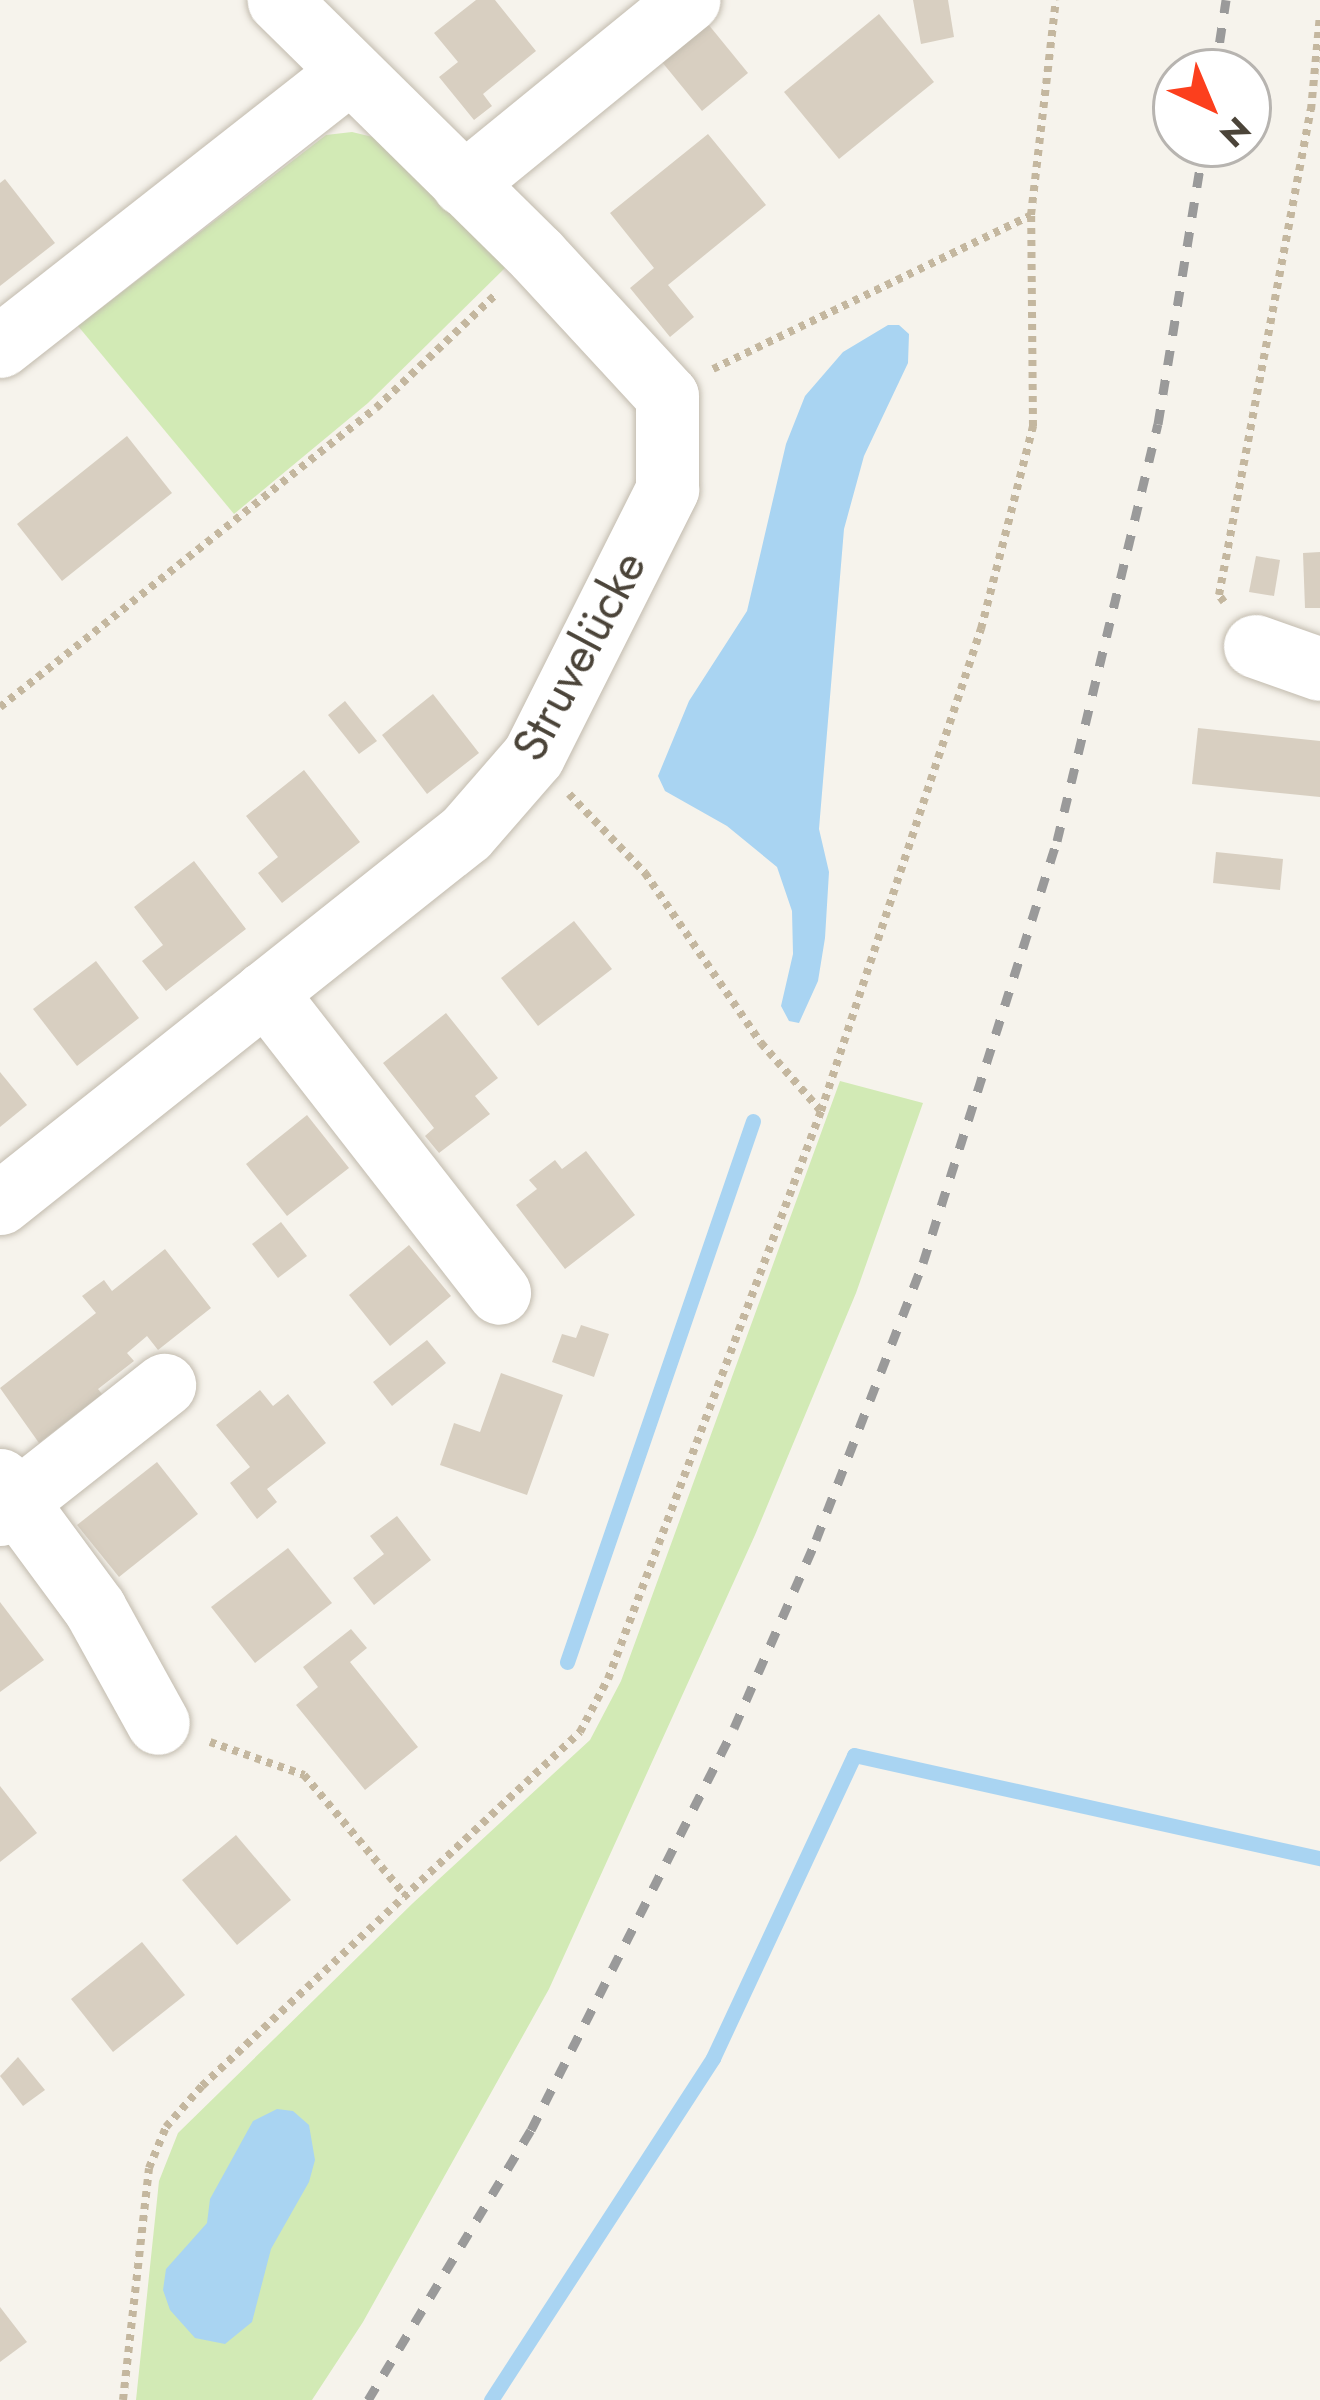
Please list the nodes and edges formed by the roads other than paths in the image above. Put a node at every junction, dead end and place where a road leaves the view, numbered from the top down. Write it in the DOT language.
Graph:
graph roads {
  1 [pos="278,0"];
  2 [pos="689,0"];
  3 [pos="350,71"];
  4 [pos="463,184"];
  5 [pos="0,346"];
  6 [pos="1256,646"];
  7 [pos="1320,669"];
  8 [pos="265,992"];
  9 [pos="0,1203"];
  10 [pos="499,1293"];
  11 [pos="164,1385"];
  12 [pos="5,1498"];
  13 [pos="158,1723"];
  1 -- 3 [label="street"];
  2 -- 4 [label="street"];
  3 -- 4 [label="street"];
  3 -- 5 [label="street"];
  4 -- 8 [label="street, Struvelücke"];
  6 -- 7 [label="street"];
  8 -- 9 [label="street, Struvelücke"];
  8 -- 10 [label="street"];
  11 -- 12 [label="street"];
  12 -- 13 [label="street"];
}
